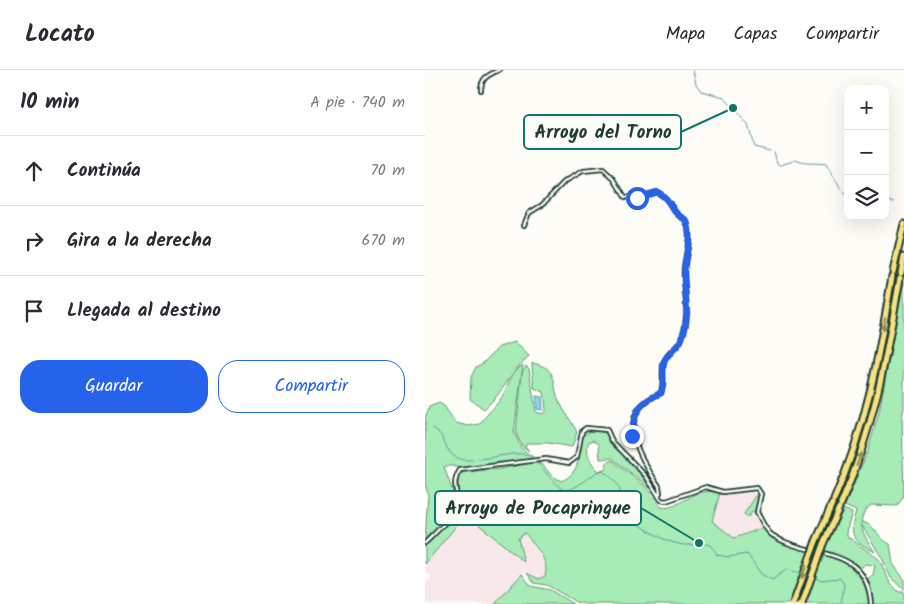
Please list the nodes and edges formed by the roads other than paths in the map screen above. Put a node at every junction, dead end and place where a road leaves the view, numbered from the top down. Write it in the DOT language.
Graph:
graph roads {
  1 [pos="499,70"];
  2 [pos="481,90"];
  3 [pos="904,224"];
  4 [pos="525,225"];
  5 [pos="904,257"];
  6 [pos="658,496"];
  7 [pos="425,543"];
  8 [pos="793,604"];
  9 [pos="801,604"];
  10 [pos="871,604"];
  1 -- 2 [label="street"];
  3 -- 8 [label="highway, one-way, bridge"];
  4 -- 6 [label="street"];
  9 -- 5 [label="highway, one-way, bridge"];
  6 -- 7 [label="street"];
  6 -- 10 [label="street"];
}
